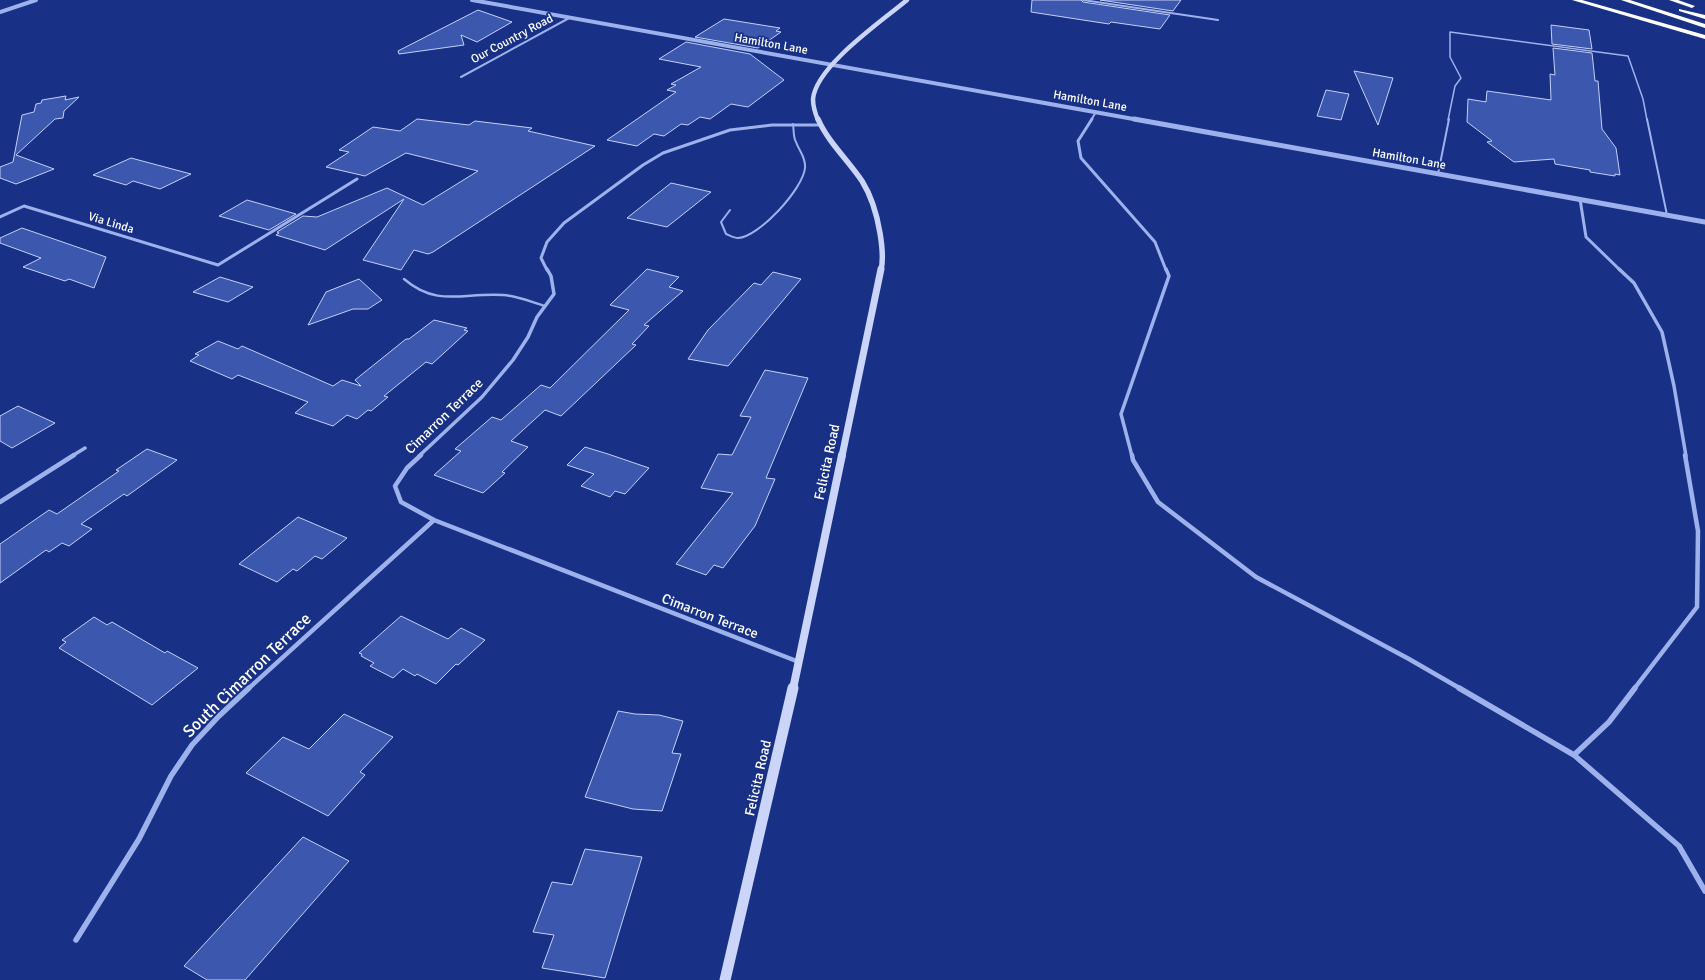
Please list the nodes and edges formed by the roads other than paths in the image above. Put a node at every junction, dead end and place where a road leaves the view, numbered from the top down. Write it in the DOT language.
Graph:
graph roads {
  1 [pos="36,0"];
  2 [pos="472,0"];
  3 [pos="907,0"];
  4 [pos="1083,0"];
  5 [pos="1576,0"];
  6 [pos="1624,0"];
  7 [pos="1671,3"];
  8 [pos="1705,10"];
  9 [pos="0,12"];
  10 [pos="571,17"];
  11 [pos="1705,17"];
  12 [pos="1218,20"];
  13 [pos="1705,20"];
  14 [pos="1705,26"];
  15 [pos="1705,37"];
  16 [pos="832,65"];
  17 [pos="461,77"];
  18 [pos="1096,112"];
  19 [pos="793,124"];
  20 [pos="820,124"];
  21 [pos="1438,174"];
  22 [pos="357,179"];
  23 [pos="1580,199"];
  24 [pos="730,210"];
  25 [pos="1667,215"];
  26 [pos="0,217"];
  27 [pos="1705,222"];
  28 [pos="404,279"];
  29 [pos="545,306"];
  30 [pos="85,448"];
  31 [pos="0,502"];
  32 [pos="434,520"];
  33 [pos="799,662"];
  34 [pos="1574,755"];
  35 [pos="1705,891"];
  36 [pos="76,940"];
  37 [pos="725,980"];
  1 -- 9 [label="street"];
  2 -- 10 [label="street, Hamilton Lane"];
  3 -- 16 [label="main road, Felicita Road"];
  4 -- 12 [label="street"];
  5 -- 15 [label="highway"];
  6 -- 13 [label="highway"];
  6 -- 14 [label="highway"];
  7 -- 8 [label="highway"];
  7 -- 11 [label="highway"];
  10 -- 16 [label="street, Hamilton Lane"];
  10 -- 17 [label="street, Our Country Road"];
  16 -- 18 [label="street, Hamilton Lane"];
  16 -- 20 [label="main road, Felicita Road"];
  18 -- 21 [label="street, Hamilton Lane"];
  18 -- 34 [label="street"];
  19 -- 20 [label="street, Cimarron Terrace"];
  19 -- 24 [label="lane"];
  19 -- 29 [label="street, Cimarron Terrace"];
  20 -- 33 [label="main road, Felicita Road"];
  21 -- 23 [label="street, Hamilton Lane"];
  21 -- 25 [label="lane"];
  22 -- 26 [label="street, Via Linda"];
  23 -- 25 [label="street, Hamilton Lane"];
  23 -- 34 [label="street"];
  25 -- 27 [label="street, Hamilton Lane"];
  28 -- 29 [label="lane"];
  29 -- 32 [label="street, Cimarron Terrace"];
  30 -- 31 [label="street"];
  32 -- 33 [label="street, Cimarron Terrace"];
  32 -- 36 [label="street, South Cimarron Terrace"];
  33 -- 37 [label="main road, Felicita Road"];
  34 -- 35 [label="street"];
}
